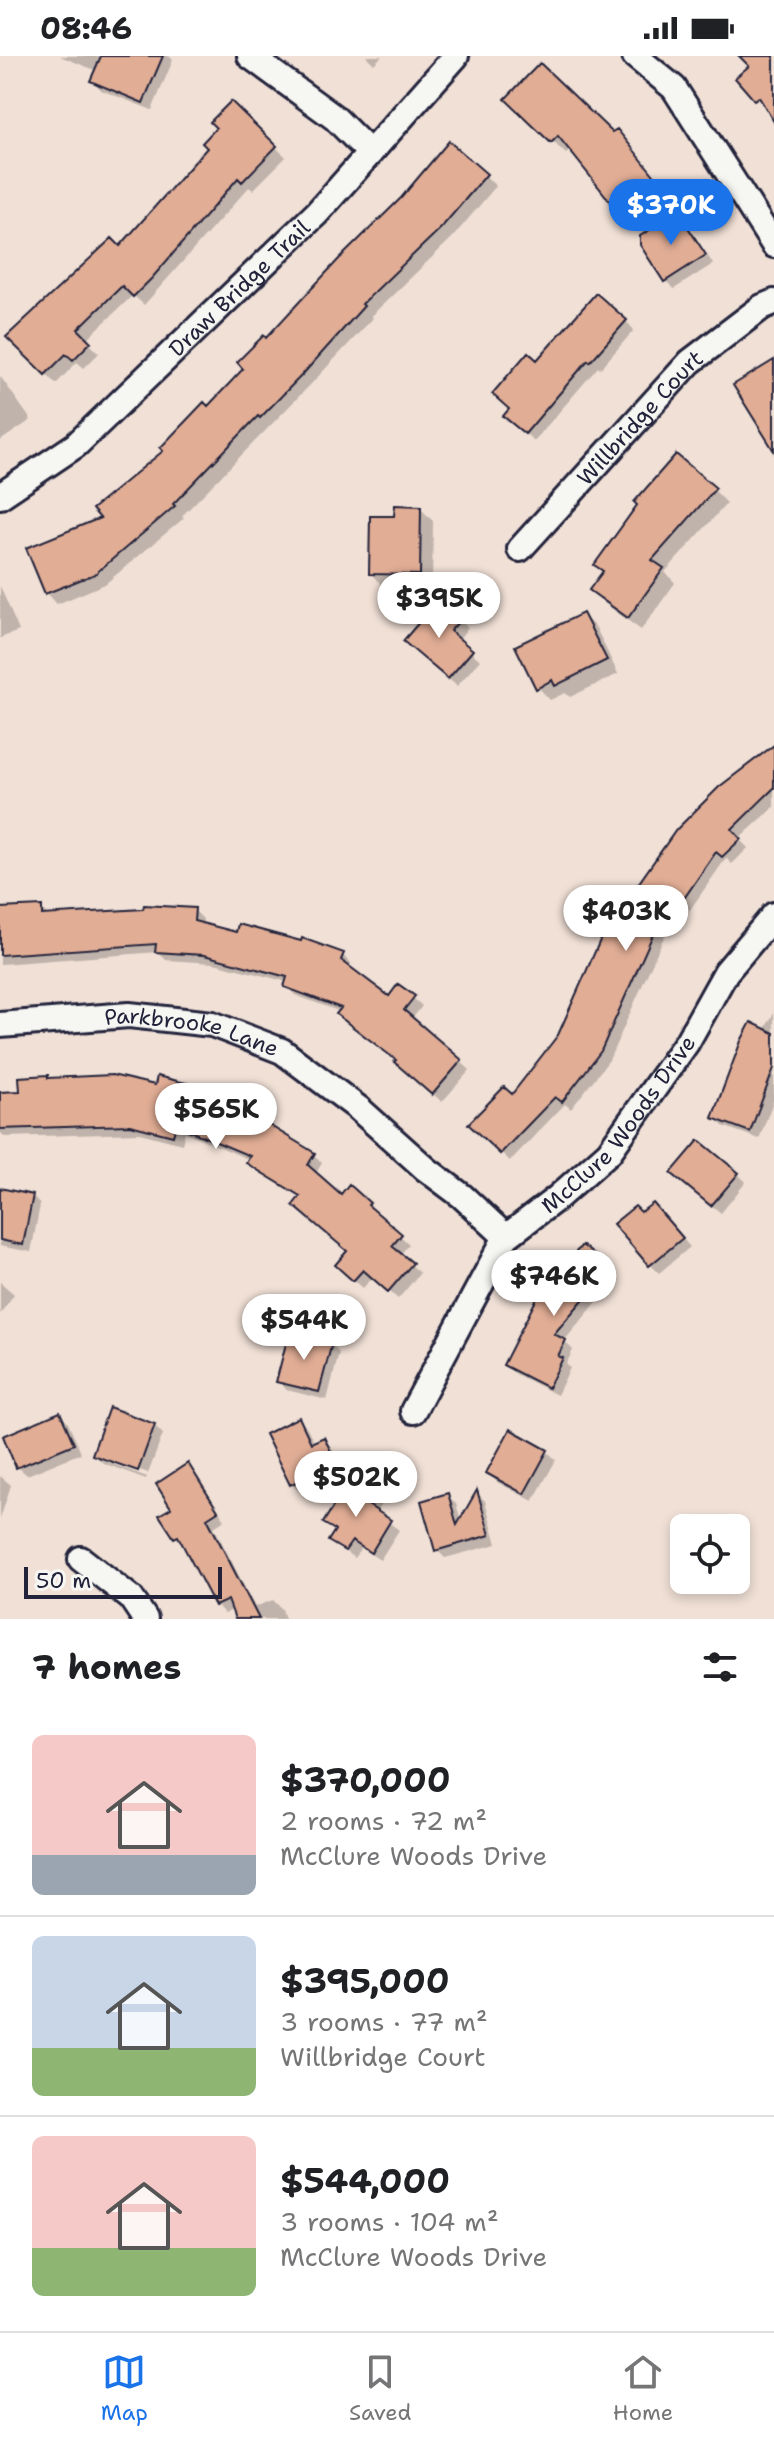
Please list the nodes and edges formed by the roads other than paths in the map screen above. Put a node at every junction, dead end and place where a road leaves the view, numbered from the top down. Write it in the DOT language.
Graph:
graph roads {
  1 [pos="250,56"];
  2 [pos="456,56"];
  3 [pos="635,56"];
  4 [pos="370,153"];
  5 [pos="774,245"];
  6 [pos="774,302"];
  7 [pos="0,496"];
  8 [pos="520,549"];
  9 [pos="774,915"];
  10 [pos="0,1025"];
  11 [pos="506,1237"];
  12 [pos="413,1411"];
  13 [pos="81,1559"];
  14 [pos="145,1619"];
  1 -- 4 [label="street"];
  2 -- 4 [label="street, Draw Bridge Trail"];
  3 -- 5 [label="street"];
  4 -- 7 [label="street, Draw Bridge Trail"];
  6 -- 8 [label="street, Willbridge Court"];
  9 -- 11 [label="street, McClure Woods Drive"];
  10 -- 11 [label="street, Parkbrooke Lane"];
  11 -- 12 [label="street, McClure Woods Drive"];
  13 -- 14 [label="street"];
}
